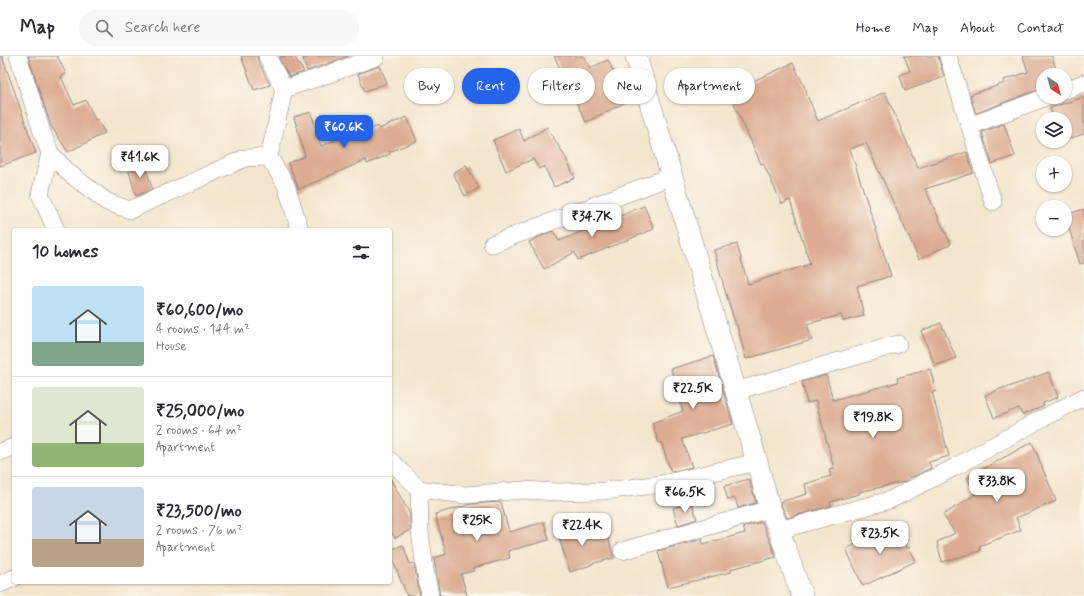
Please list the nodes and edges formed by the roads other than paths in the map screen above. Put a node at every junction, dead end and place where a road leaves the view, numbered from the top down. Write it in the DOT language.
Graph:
graph roads {
  1 [pos="18,56"];
  2 [pos="267,56"];
  3 [pos="636,56"];
  4 [pos="948,56"];
  5 [pos="376,57"];
  6 [pos="1084,83"];
  7 [pos="1072,87"];
  8 [pos="284,89"];
  9 [pos="1036,101"];
  10 [pos="970,126"];
  11 [pos="50,153"];
  12 [pos="269,157"];
  13 [pos="672,176"];
  14 [pos="993,202"];
  15 [pos="55,228"];
  16 [pos="299,228"];
  17 [pos="492,244"];
  18 [pos="898,344"];
  19 [pos="736,391"];
  20 [pos="1084,397"];
  21 [pos="12,448"];
  22 [pos="0,452"];
  23 [pos="392,462"];
  24 [pos="757,462"];
  25 [pos="419,489"];
  26 [pos="770,509"];
  27 [pos="779,530"];
  28 [pos="622,550"];
  29 [pos="12,579"];
  30 [pos="0,584"];
  31 [pos="430,596"];
  32 [pos="802,596"];
  1 -- 11 [label="street"];
  2 -- 8 [label="street"];
  3 -- 13 [label="street"];
  4 -- 10 [label="street"];
  5 -- 8 [label="street"];
  6 -- 7 [label="street"];
  8 -- 12 [label="street"];
  9 -- 10 [label="street"];
  10 -- 14 [label="street"];
  11 -- 12 [label="street"];
  11 -- 15 [label="street"];
  12 -- 16 [label="street"];
  13 -- 17 [label="street"];
  13 -- 19 [label="street"];
  18 -- 19 [label="street"];
  19 -- 24 [label="street"];
  20 -- 27 [label="street"];
  21 -- 22 [label="street"];
  23 -- 25 [label="street"];
  24 -- 25 [label="street"];
  24 -- 26 [label="street"];
  25 -- 31 [label="street"];
  26 -- 27 [label="street"];
  26 -- 28 [label="street"];
  27 -- 32 [label="street"];
  29 -- 30 [label="street"];
}
